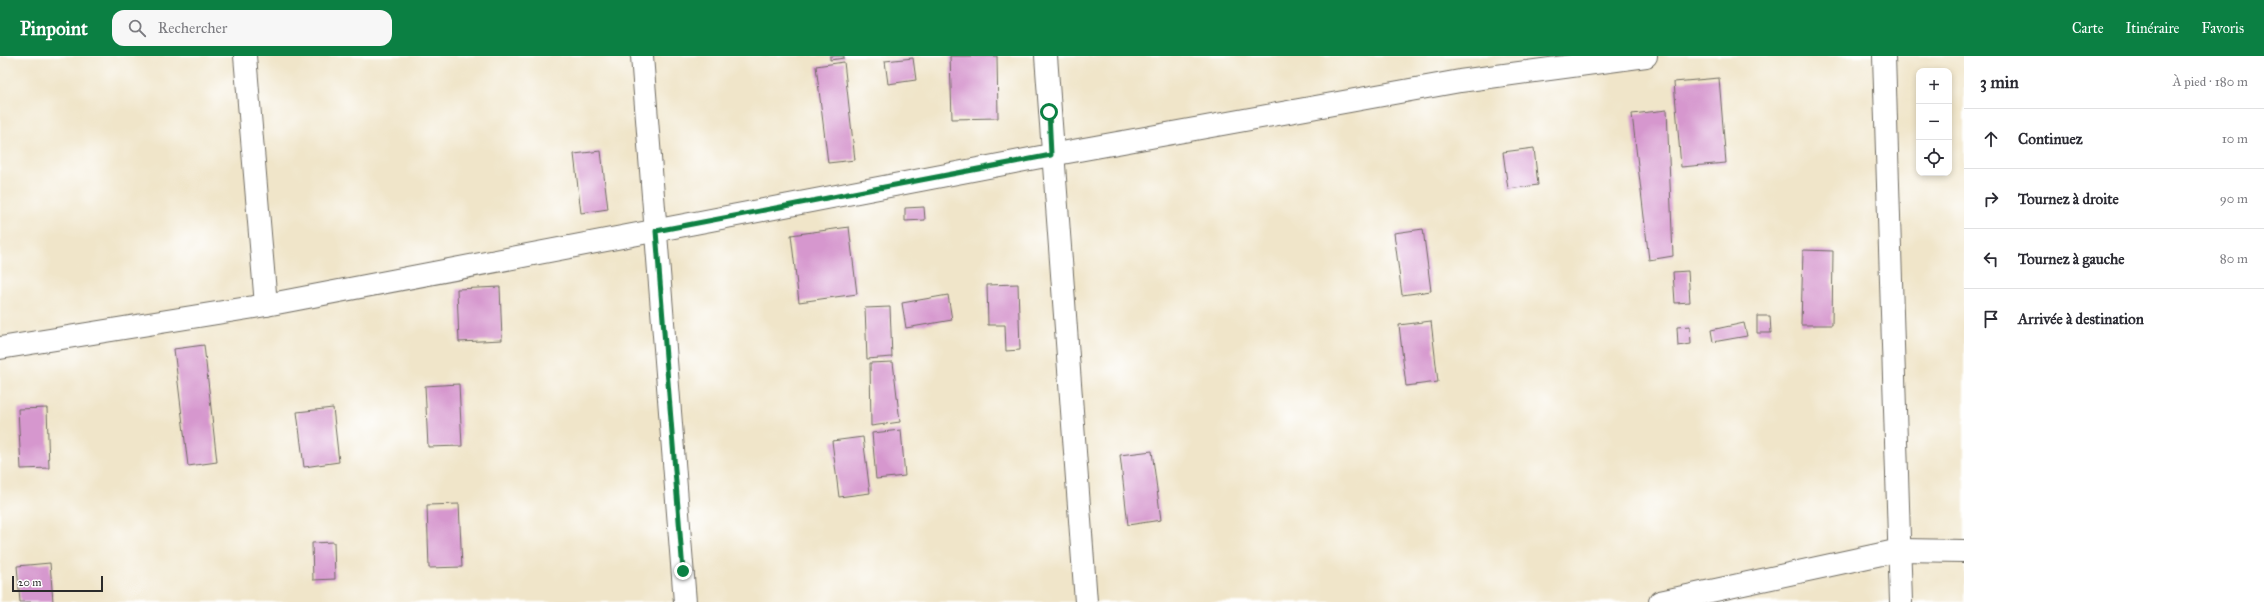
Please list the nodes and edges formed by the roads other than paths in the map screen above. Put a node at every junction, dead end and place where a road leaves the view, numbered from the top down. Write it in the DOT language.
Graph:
graph roads {
  1 [pos="245,56"];
  2 [pos="642,56"];
  3 [pos="1046,56"];
  4 [pos="1646,56"];
  5 [pos="1884,56"];
  6 [pos="1051,155"];
  7 [pos="656,231"];
  8 [pos="266,305"];
  9 [pos="0,348"];
  10 [pos="1900,550"];
  11 [pos="1964,551"];
  12 [pos="685,602"];
  13 [pos="1086,602"];
  14 [pos="1660,602"];
  15 [pos="1901,602"];
  1 -- 8 [label="street"];
  2 -- 7 [label="street"];
  3 -- 6 [label="street"];
  4 -- 6 [label="street"];
  5 -- 10 [label="street"];
  6 -- 7 [label="street"];
  6 -- 13 [label="street"];
  7 -- 8 [label="street"];
  7 -- 12 [label="street"];
  8 -- 9 [label="street"];
  10 -- 11 [label="street"];
  10 -- 14 [label="street"];
  10 -- 15 [label="street"];
}
